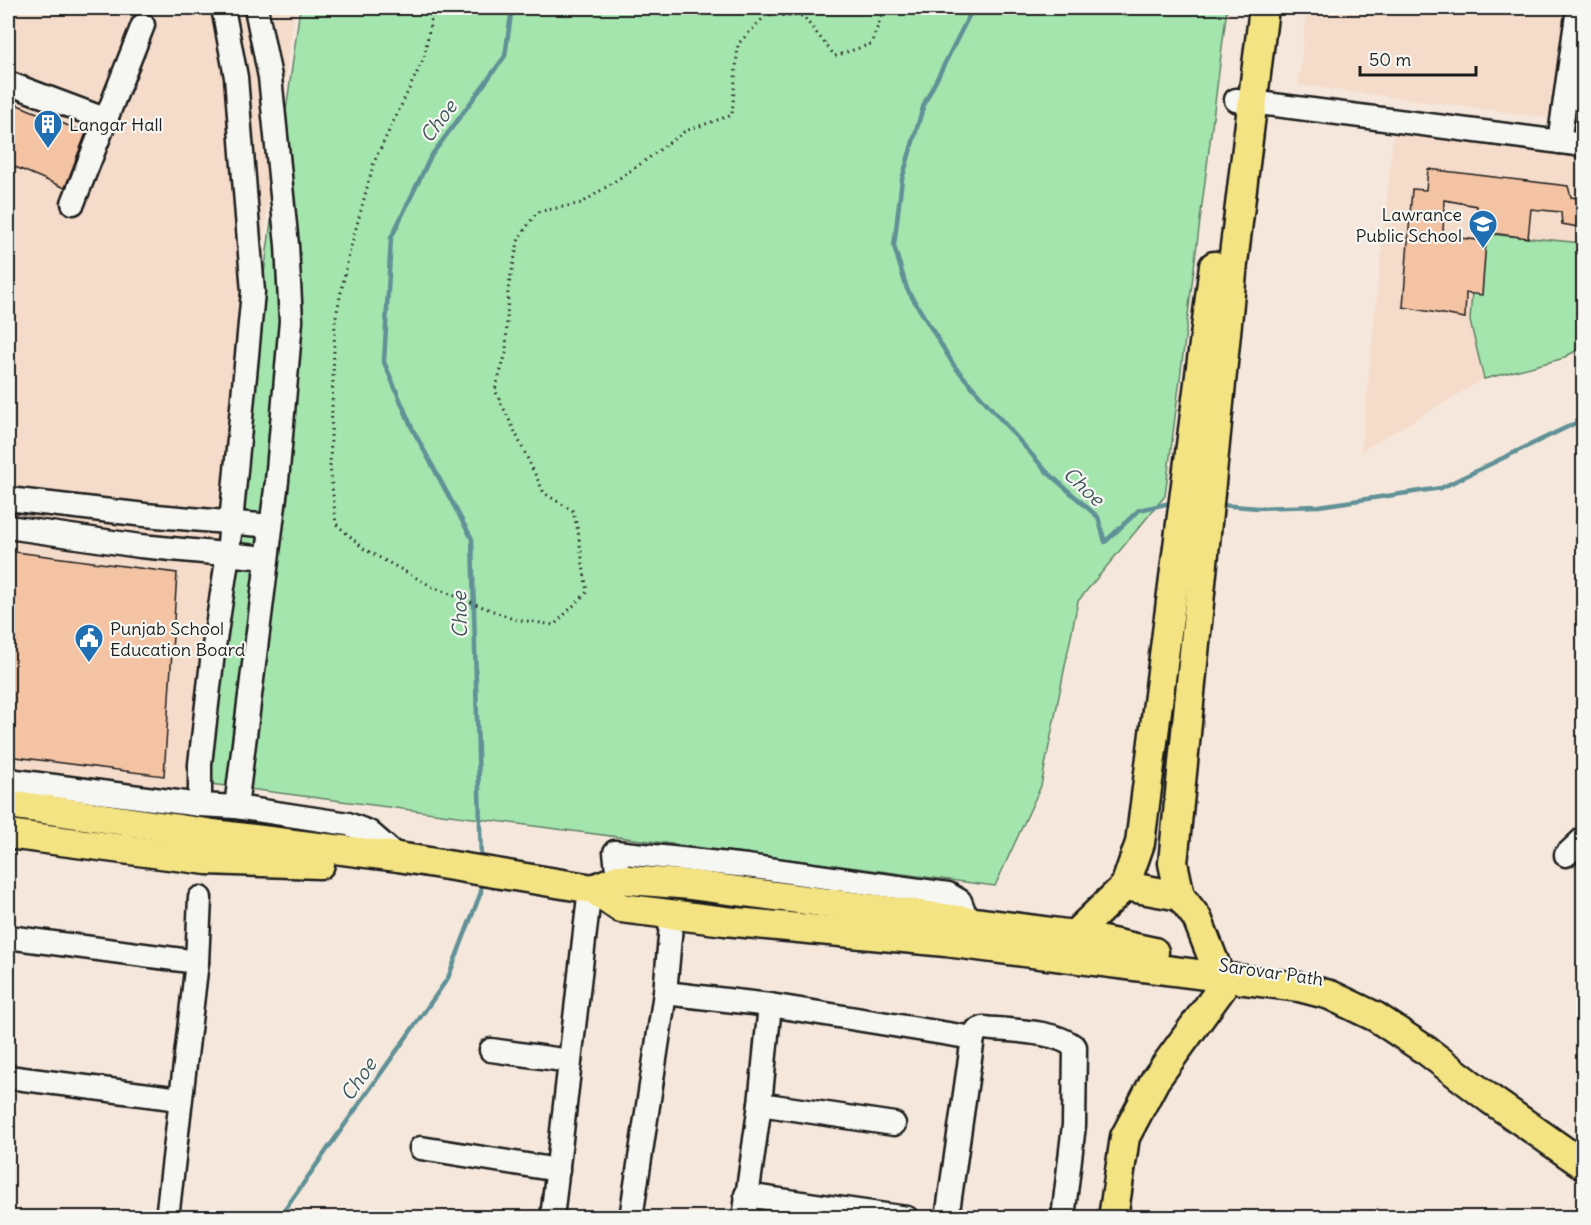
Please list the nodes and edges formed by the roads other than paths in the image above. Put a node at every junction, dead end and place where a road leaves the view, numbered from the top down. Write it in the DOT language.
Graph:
graph roads {
  1 [pos="223,8"];
  2 [pos="256,8"];
  3 [pos="1247,8"];
  4 [pos="1264,8"];
  5 [pos="1578,8"];
  6 [pos="143,25"];
  7 [pos="8,83"];
  8 [pos="1244,101"];
  9 [pos="106,120"];
  10 [pos="1559,142"];
  11 [pos="1584,145"];
  12 [pos="73,203"];
  13 [pos="8,499"];
  14 [pos="145,515"];
  15 [pos="231,522"];
  16 [pos="271,526"];
  17 [pos="8,527"];
  18 [pos="1193,538"];
  19 [pos="140,546"];
  20 [pos="228,554"];
  21 [pos="267,558"];
  22 [pos="8,780"];
  23 [pos="8,804"];
  24 [pos="200,805"];
  25 [pos="236,807"];
  26 [pos="8,834"];
  27 [pos="1584,837"];
  28 [pos="1566,855"];
  29 [pos="405,858"];
  30 [pos="600,885"];
  31 [pos="1125,886"];
  32 [pos="1180,896"];
  33 [pos="200,898"];
  34 [pos="672,914"];
  35 [pos="1074,935"];
  36 [pos="8,937"];
  37 [pos="197,962"];
  38 [pos="1222,971"];
  39 [pos="665,993"];
  40 [pos="770,1005"];
  41 [pos="973,1038"];
  42 [pos="490,1050"];
  43 [pos="570,1060"];
  44 [pos="8,1077"];
  45 [pos="180,1099"];
  46 [pos="760,1104"];
  47 [pos="894,1124"];
  48 [pos="421,1148"];
  49 [pos="1584,1149"];
  50 [pos="1584,1165"];
  51 [pos="558,1170"];
  52 [pos="746,1195"];
  53 [pos="167,1218"];
  54 [pos="552,1218"];
  55 [pos="631,1218"];
  56 [pos="744,1218"];
  57 [pos="907,1218"];
  58 [pos="947,1218"];
  59 [pos="1063,1218"];
  60 [pos="1113,1218"];
  1 -- 15 [label="street"];
  2 -- 16 [label="street"];
  3 -- 8 [label="main road"];
  4 -- 8 [label="main road"];
  5 -- 10 [label="street"];
  6 -- 9 [label="street"];
  7 -- 9 [label="street"];
  8 -- 10 [label="street"];
  8 -- 18 [label="main road"];
  9 -- 12 [label="street"];
  10 -- 11 [label="street"];
  13 -- 14 [label="street"];
  14 -- 15 [label="street"];
  14 -- 19 [label="street"];
  15 -- 16 [label="street"];
  15 -- 20 [label="street"];
  16 -- 21 [label="street"];
  17 -- 19 [label="street"];
  18 -- 31 [label="main road"];
  18 -- 32 [label="main road"];
  19 -- 20 [label="street"];
  20 -- 21 [label="street"];
  20 -- 24 [label="street"];
  21 -- 25 [label="street"];
  22 -- 24 [label="street"];
  23 -- 29 [label="main road, Sarovar Path"];
  24 -- 25 [label="street"];
  25 -- 29 [label="street"];
  26 -- 29 [label="main road"];
  27 -- 28 [label="street"];
  29 -- 30 [label="main road, Sarovar Path"];
  30 -- 34 [label="main road"];
  30 -- 35 [label="main road, Sarovar Path"];
  30 -- 43 [label="street"];
  31 -- 32 [label="main road"];
  31 -- 35 [label="main road"];
  32 -- 38 [label="main road"];
  33 -- 37 [label="street"];
  34 -- 38 [label="main road"];
  34 -- 39 [label="street"];
  35 -- 38 [label="main road, Sarovar Path"];
  36 -- 37 [label="street"];
  37 -- 45 [label="street"];
  38 -- 49 [label="main road, Sarovar Path"];
  38 -- 50 [label="main road"];
  38 -- 60 [label="main road"];
  39 -- 40 [label="street"];
  39 -- 55 [label="street"];
  40 -- 41 [label="street"];
  40 -- 46 [label="street"];
  41 -- 58 [label="street"];
  41 -- 59 [label="street"];
  42 -- 43 [label="street"];
  43 -- 51 [label="street"];
  44 -- 45 [label="street"];
  45 -- 53 [label="street"];
  46 -- 47 [label="street"];
  46 -- 52 [label="street"];
  48 -- 51 [label="street"];
  51 -- 54 [label="street"];
  52 -- 56 [label="street"];
  52 -- 57 [label="street"];
}
